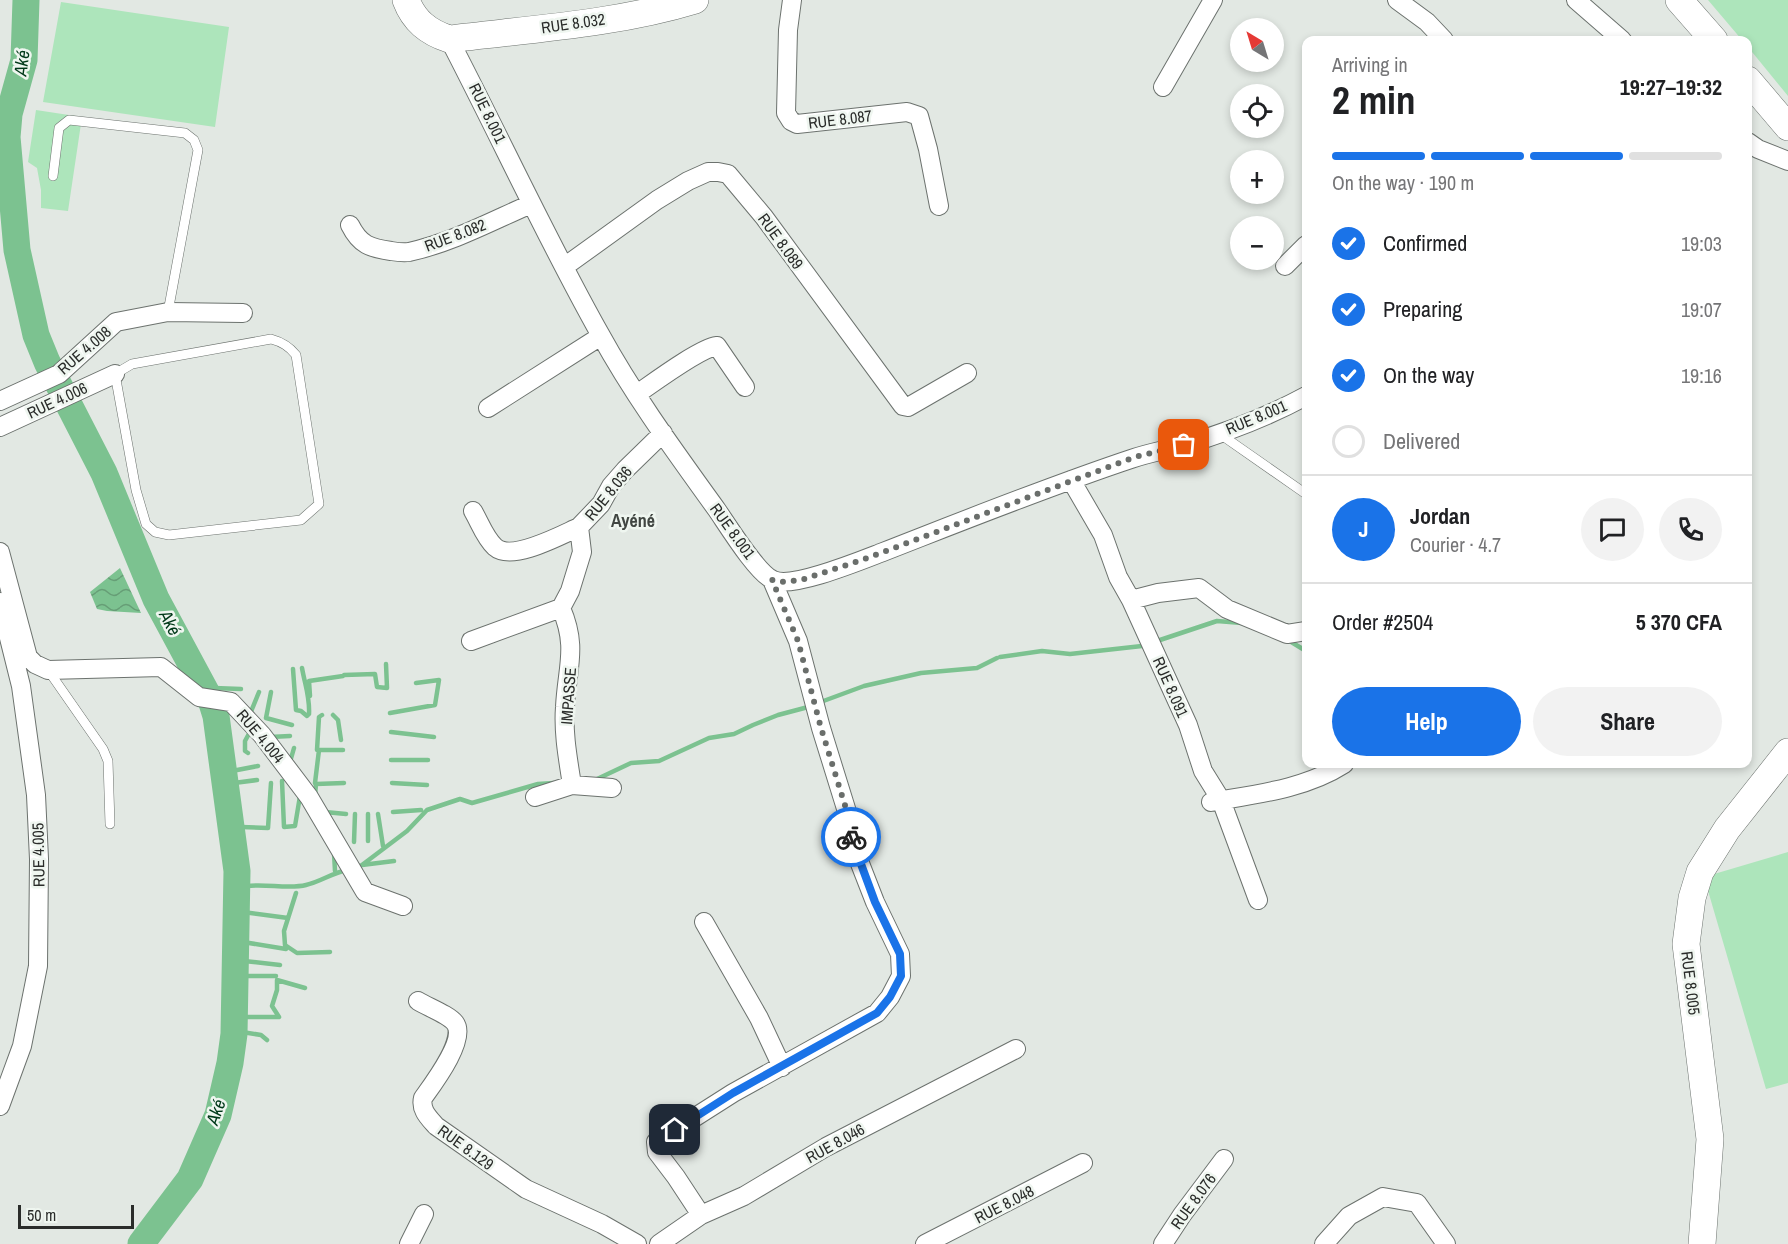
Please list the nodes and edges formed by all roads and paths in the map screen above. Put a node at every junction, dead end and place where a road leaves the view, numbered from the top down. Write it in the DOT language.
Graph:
graph roads {
  1 [pos="406,0"];
  2 [pos="694,0"];
  3 [pos="792,0"];
  4 [pos="1213,0"];
  5 [pos="1396,0"];
  6 [pos="1576,0"];
  7 [pos="1679,0"];
  8 [pos="1440,36"];
  9 [pos="1615,36"];
  10 [pos="1710,36"];
  11 [pos="449,39"];
  12 [pos="1752,85"];
  13 [pos="1162,87"];
  14 [pos="1788,127"];
  15 [pos="1752,145"];
  16 [pos="1788,161"];
  17 [pos="53,176"];
  18 [pos="531,204"];
  19 [pos="939,206"];
  20 [pos="350,225"];
  21 [pos="1302,249"];
  22 [pos="1286,266"];
  23 [pos="564,267"];
  24 [pos="168,312"];
  25 [pos="243,314"];
  26 [pos="601,336"];
  27 [pos="967,373"];
  28 [pos="115,374"];
  29 [pos="745,387"];
  30 [pos="636,394"];
  31 [pos="1302,398"];
  32 [pos="0,401"];
  33 [pos="488,408"];
  34 [pos="0,427"];
  35 [pos="663,433"];
  36 [pos="1218,433"];
  37 [pos="1071,480"];
  38 [pos="1302,491"];
  39 [pos="473,511"];
  40 [pos="579,527"];
  41 [pos="0,552"];
  42 [pos="772,580"];
  43 [pos="1131,600"];
  44 [pos="0,602"];
  45 [pos="561,608"];
  46 [pos="1302,632"];
  47 [pos="471,641"];
  48 [pos="48,670"];
  49 [pos="1788,752"];
  50 [pos="1337,768"];
  51 [pos="572,785"];
  52 [pos="612,788"];
  53 [pos="535,797"];
  54 [pos="1215,801"];
  55 [pos="110,824"];
  56 [pos="1258,900"];
  57 [pos="403,906"];
  58 [pos="704,922"];
  59 [pos="418,1001"];
  60 [pos="1016,1049"];
  61 [pos="782,1067"];
  62 [pos="0,1106"];
  63 [pos="1224,1159"];
  64 [pos="1083,1163"];
  65 [pos="424,1214"];
  66 [pos="701,1215"];
  67 [pos="409,1244"];
  68 [pos="637,1244"];
  69 [pos="659,1244"];
  70 [pos="925,1244"];
  71 [pos="1163,1244"];
  72 [pos="1324,1244"];
  73 [pos="1446,1244"];
  74 [pos="1702,1244"];
  1 -- 11 [label="street"];
  2 -- 11 [label="street, RUE 8.032"];
  3 -- 19 [label="street, RUE 8.087"];
  4 -- 13 [label="street"];
  5 -- 8 [label="street"];
  6 -- 9 [label="street"];
  7 -- 10 [label="street"];
  11 -- 18 [label="street, RUE 8.001"];
  12 -- 14 [label="street"];
  15 -- 16 [label="street"];
  17 -- 24 [label="lane"];
  18 -- 20 [label="street, RUE 8.082"];
  18 -- 23 [label="street, RUE 8.001"];
  21 -- 22 [label="street"];
  23 -- 26 [label="street, RUE 8.001"];
  23 -- 27 [label="street, RUE 8.089"];
  24 -- 25 [label="street, RUE 4.008"];
  24 -- 32 [label="street, RUE 4.008"];
  26 -- 30 [label="street, RUE 8.001"];
  26 -- 33 [label="street"];
  28 -- 28 [label="lane"];
  28 -- 34 [label="street, RUE 4.006"];
  29 -- 30 [label="street"];
  30 -- 35 [label="street, RUE 8.001"];
  31 -- 36 [label="street, RUE 8.001"];
  35 -- 40 [label="street, RUE 8.036"];
  35 -- 42 [label="street, RUE 8.001"];
  36 -- 37 [label="street, RUE 8.001"];
  36 -- 38 [label="lane"];
  37 -- 42 [label="street, RUE 8.001"];
  37 -- 43 [label="street, RUE 8.091"];
  39 -- 40 [label="street"];
  40 -- 45 [label="street, RUE 8.036"];
  41 -- 48 [label="street"];
  42 -- 61 [label="street"];
  43 -- 46 [label="street"];
  43 -- 54 [label="street, RUE 8.091"];
  44 -- 62 [label="street, RUE 4.005"];
  45 -- 47 [label="street"];
  45 -- 51 [label="street, IMPASSE"];
  48 -- 55 [label="lane"];
  48 -- 57 [label="street, RUE 4.004"];
  49 -- 74 [label="street, RUE 8.005"];
  50 -- 54 [label="street"];
  51 -- 52 [label="street"];
  51 -- 53 [label="street"];
  54 -- 56 [label="street, RUE 8.091"];
  58 -- 61 [label="street"];
  59 -- 68 [label="street, RUE 8.129"];
  60 -- 66 [label="street, RUE 8.046"];
  61 -- 66 [label="street"];
  63 -- 71 [label="street, RUE 8.076"];
  64 -- 70 [label="street, RUE 8.048"];
  65 -- 67 [label="street"];
  66 -- 69 [label="street, RUE 8.046"];
  72 -- 73 [label="street"];
}
